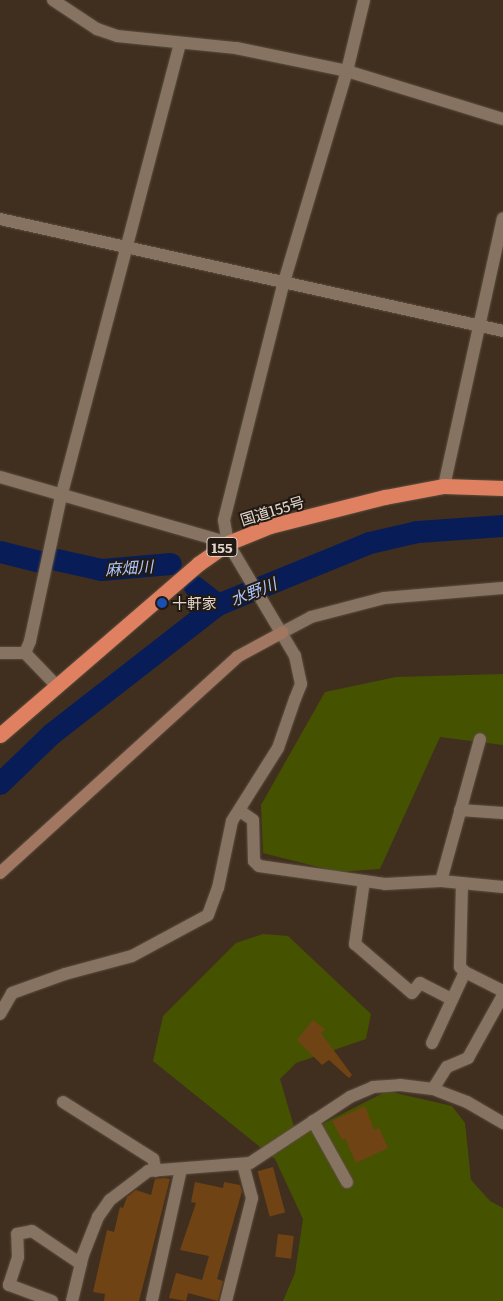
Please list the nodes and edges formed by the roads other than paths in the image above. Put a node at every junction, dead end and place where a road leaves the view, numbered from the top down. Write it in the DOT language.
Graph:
graph roads {
  1 [pos="54,0"];
  2 [pos="364,0"];
  3 [pos="180,45"];
  4 [pos="347,71"];
  5 [pos="503,119"];
  6 [pos="503,218"];
  7 [pos="0,219"];
  8 [pos="125,247"];
  9 [pos="284,282"];
  10 [pos="478,325"];
  11 [pos="503,331"];
  12 [pos="0,477"];
  13 [pos="444,486"];
  14 [pos="503,488"];
  15 [pos="61,497"];
  16 [pos="231,549"];
  17 [pos="503,588"];
  18 [pos="283,632"];
  19 [pos="0,652"];
  20 [pos="25,653"];
  21 [pos="56,685"];
  22 [pos="0,735"];
  23 [pos="480,738"];
  24 [pos="460,810"];
  25 [pos="240,812"];
  26 [pos="503,813"];
  27 [pos="0,873"];
  28 [pos="364,881"];
  29 [pos="441,881"];
  30 [pos="462,883"];
  31 [pos="503,886"];
  32 [pos="465,972"];
  33 [pos="503,991"];
  34 [pos="503,995"];
  35 [pos="452,999"];
  36 [pos="0,1014"];
  37 [pos="432,1043"];
  38 [pos="433,1088"];
  39 [pos="63,1102"];
  40 [pos="313,1121"];
  41 [pos="503,1124"];
  42 [pos="243,1165"];
  43 [pos="181,1169"];
  44 [pos="156,1171"];
  45 [pos="346,1182"];
  46 [pos="81,1264"];
  47 [pos="152,1300"];
  48 [pos="52,1301"];
  49 [pos="72,1301"];
  50 [pos="226,1301"];
  1 -- 3 [label="street"];
  2 -- 4 [label="street"];
  3 -- 4 [label="street"];
  3 -- 8 [label="street"];
  4 -- 5 [label="street"];
  4 -- 9 [label="street"];
  6 -- 10 [label="street"];
  7 -- 8 [label="street"];
  8 -- 9 [label="street"];
  8 -- 15 [label="street"];
  9 -- 10 [label="street"];
  9 -- 16 [label="street"];
  10 -- 11 [label="street"];
  10 -- 13 [label="street"];
  12 -- 15 [label="street"];
  13 -- 14 [label="highway, 国道155号 / 155"];
  13 -- 16 [label="highway, 国道155号 / 155"];
  15 -- 16 [label="street"];
  15 -- 20 [label="street"];
  16 -- 18 [label="street"];
  16 -- 21 [label="highway, 国道155号 / 155"];
  17 -- 18 [label="street"];
  18 -- 25 [label="street"];
  18 -- 27 [label="street"];
  19 -- 20 [label="street"];
  20 -- 21 [label="street"];
  21 -- 22 [label="highway, 国道155号 / 155"];
  23 -- 24 [label="street"];
  24 -- 26 [label="street"];
  24 -- 29 [label="street"];
  25 -- 28 [label="street"];
  25 -- 36 [label="street"];
  28 -- 29 [label="street"];
  28 -- 35 [label="street"];
  29 -- 30 [label="street"];
  30 -- 31 [label="street"];
  30 -- 32 [label="street"];
  32 -- 33 [label="street"];
  32 -- 35 [label="street"];
  34 -- 38 [label="street"];
  35 -- 37 [label="street"];
  38 -- 40 [label="street"];
  38 -- 41 [label="street"];
  39 -- 44 [label="street"];
  40 -- 42 [label="street"];
  40 -- 45 [label="street"];
  42 -- 43 [label="street"];
  42 -- 50 [label="street"];
  43 -- 44 [label="street"];
  43 -- 47 [label="street"];
  44 -- 46 [label="street"];
  46 -- 48 [label="street"];
  46 -- 49 [label="street"];
}
